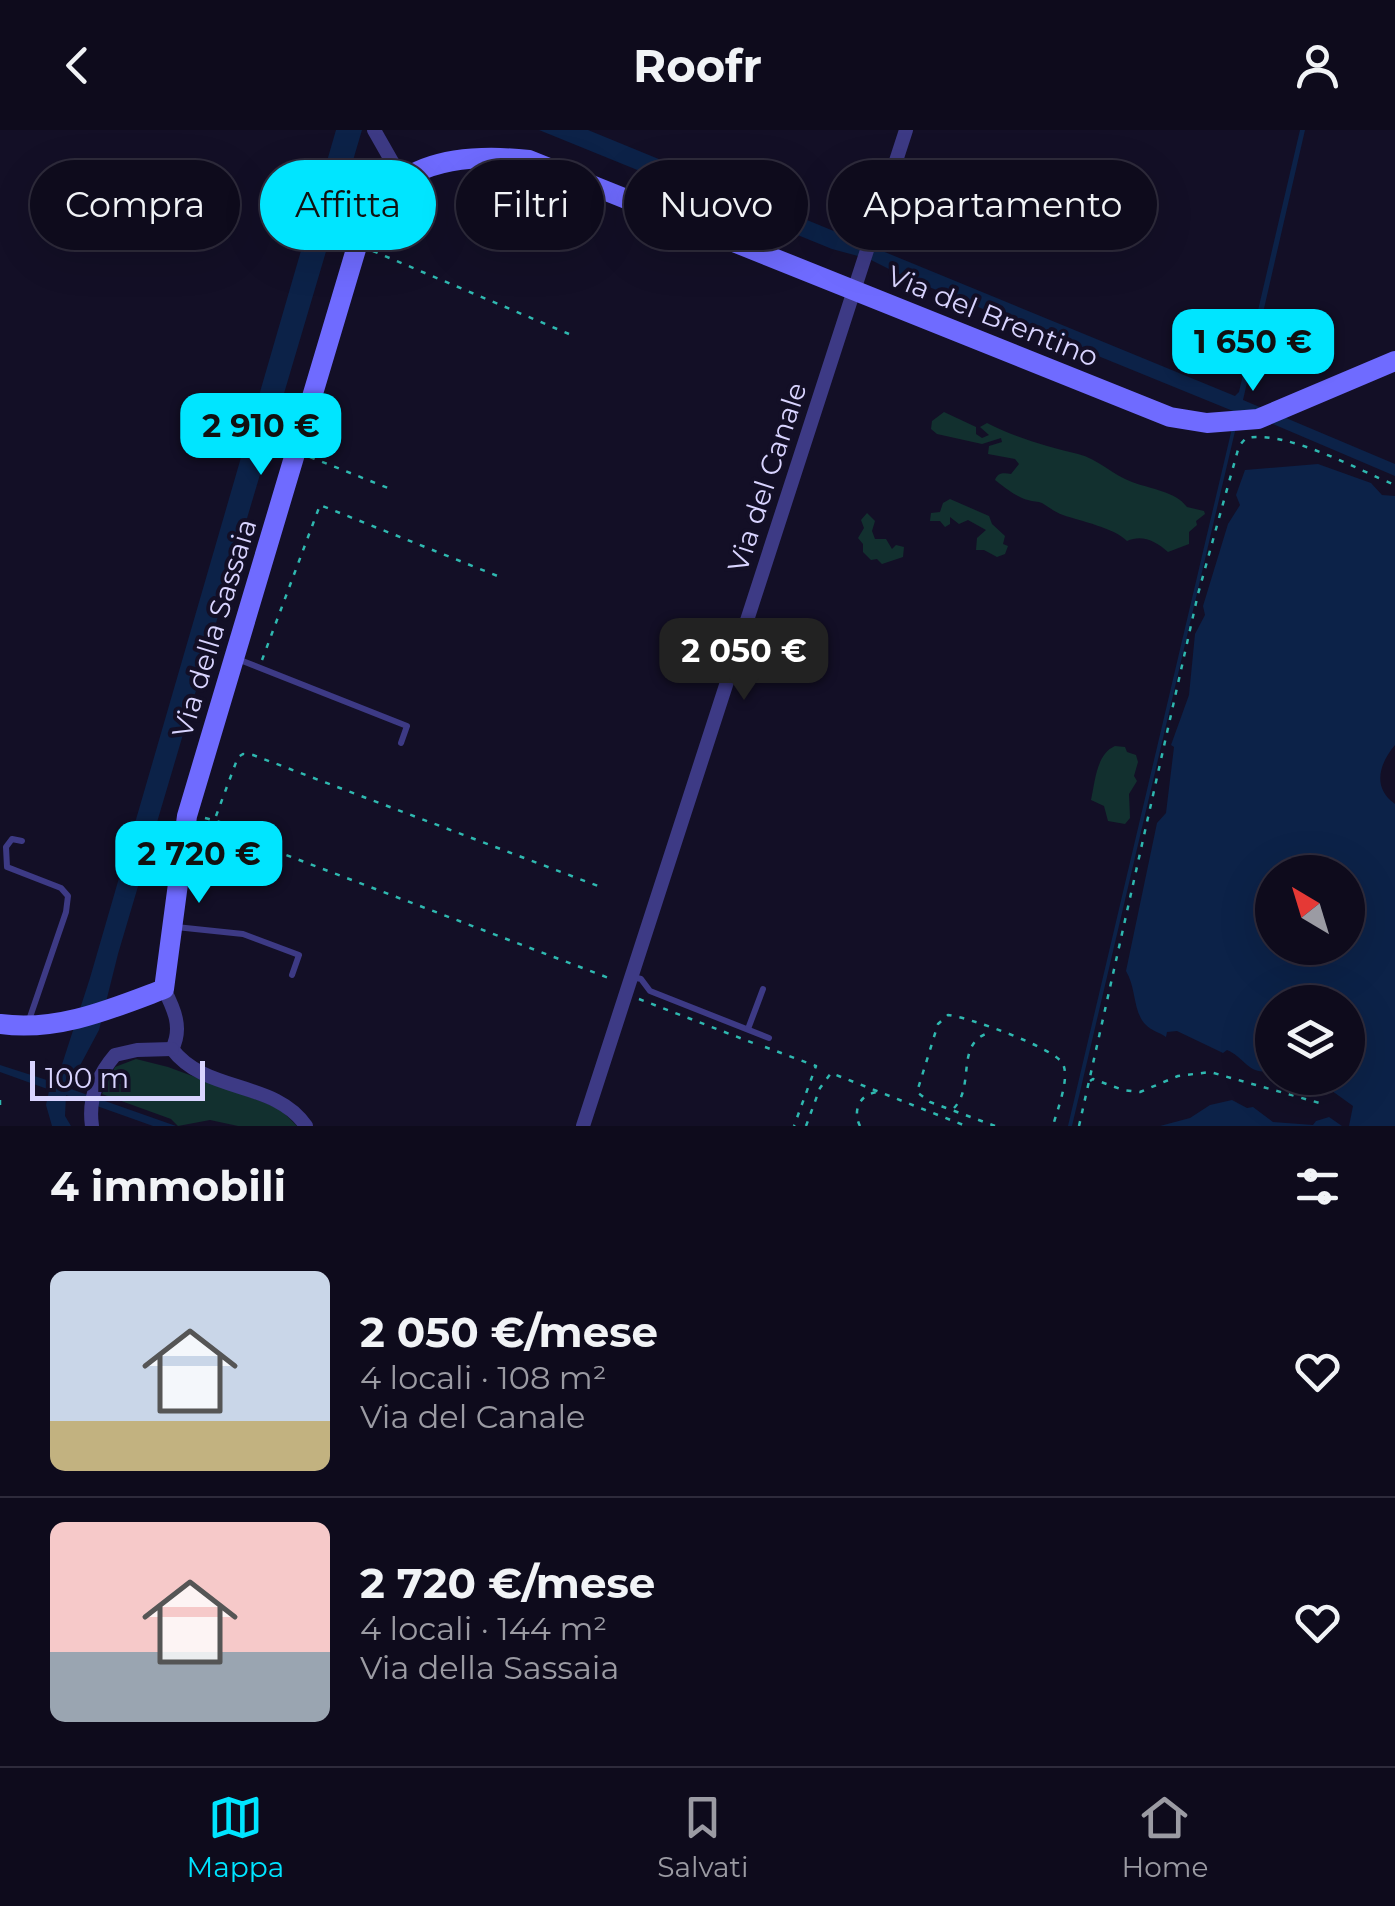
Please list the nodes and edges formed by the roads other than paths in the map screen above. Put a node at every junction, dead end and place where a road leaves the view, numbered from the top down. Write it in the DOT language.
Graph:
graph roads {
  1 [pos="374,130"];
  2 [pos="906,130"];
  3 [pos="390,160"];
  4 [pos="436,167"];
  5 [pos="357,250"];
  6 [pos="853,290"];
  7 [pos="1395,362"];
  8 [pos="232,657"];
  9 [pos="401,744"];
  10 [pos="22,841"];
  11 [pos="171,926"];
  12 [pos="292,975"];
  13 [pos="630,986"];
  14 [pos="164,989"];
  15 [pos="763,989"];
  16 [pos="0,1024"];
  17 [pos="26,1028"];
  18 [pos="748,1030"];
  19 [pos="769,1038"];
  20 [pos="172,1049"];
  21 [pos="92,1126"];
  22 [pos="306,1126"];
  23 [pos="584,1126"];
  1 -- 3 [label="street"];
  2 -- 6 [label="street, Via del Canale"];
  4 -- 6 [label="street, Via del Brentino"];
  5 -- 8 [label="street, Via della Sassaia"];
  6 -- 7 [label="street, Via del Brentino"];
  6 -- 13 [label="street, Via del Canale"];
  8 -- 9 [label="lane"];
  8 -- 11 [label="street, Via della Sassaia"];
  10 -- 17 [label="lane"];
  11 -- 12 [label="lane"];
  11 -- 14 [label="street, Via della Sassaia"];
  13 -- 18 [label="lane"];
  13 -- 23 [label="street, Via del Canale"];
  14 -- 17 [label="street"];
  14 -- 20 [label="street, Via della Sassaia"];
  15 -- 18 [label="lane"];
  16 -- 17 [label="street"];
  18 -- 19 [label="lane"];
  20 -- 21 [label="street"];
  20 -- 22 [label="street"];
}
